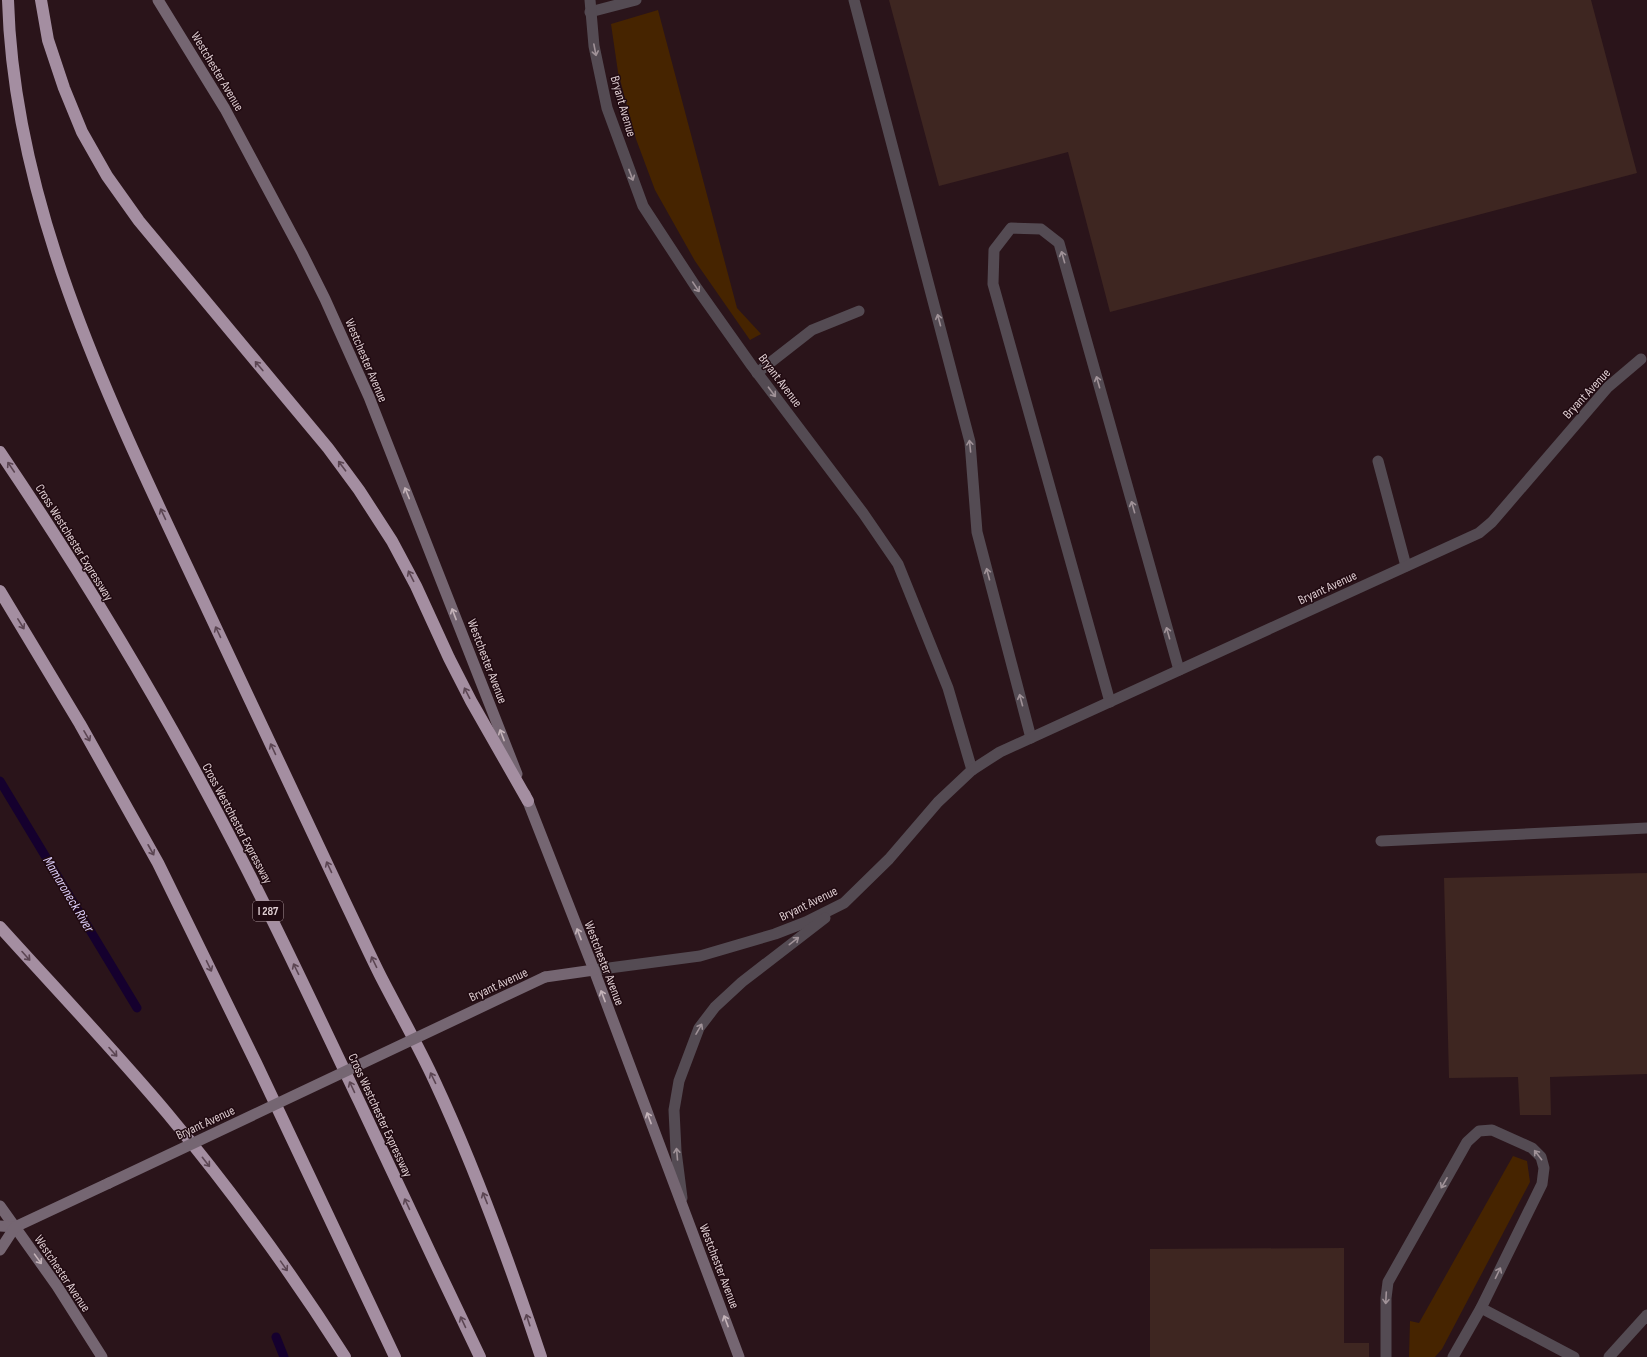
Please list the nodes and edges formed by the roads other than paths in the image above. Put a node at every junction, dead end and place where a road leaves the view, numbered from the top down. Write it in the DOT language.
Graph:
graph roads {
  1 [pos="8,0"];
  2 [pos="40,0"];
  3 [pos="158,0"];
  4 [pos="590,0"];
  5 [pos="636,0"];
  6 [pos="854,0"];
  7 [pos="590,12"];
  8 [pos="860,311"];
  9 [pos="1644,356"];
  10 [pos="757,373"];
  11 [pos="0,452"];
  12 [pos="1378,461"];
  13 [pos="1406,566"];
  14 [pos="0,591"];
  15 [pos="1179,670"];
  16 [pos="1110,702"];
  17 [pos="1031,738"];
  18 [pos="972,770"];
  19 [pos="528,801"];
  20 [pos="1647,828"];
  21 [pos="1381,841"];
  22 [pos="844,903"];
  23 [pos="0,927"];
  24 [pos="594,970"];
  25 [pos="0,1206"];
  26 [pos="682,1207"];
  27 [pos="0,1226"];
  28 [pos="15,1227"];
  29 [pos="0,1250"];
  30 [pos="1481,1308"];
  31 [pos="1647,1315"];
  32 [pos="102,1357"];
  33 [pos="345,1357"];
  34 [pos="395,1357"];
  35 [pos="480,1357"];
  36 [pos="541,1357"];
  37 [pos="739,1357"];
  38 [pos="1386,1357"];
  39 [pos="1453,1357"];
  40 [pos="1574,1357"];
  41 [pos="1609,1357"];
  36 -- 1 [label="highway, one-way"];
  19 -- 2 [label="highway, one-way"];
  19 -- 3 [label="main road, Westchester Avenue, one-way"];
  4 -- 7 [label="street, Bryant Avenue"];
  5 -- 7 [label="street"];
  17 -- 6 [label="street, one-way"];
  7 -- 10 [label="street, Bryant Avenue, one-way"];
  8 -- 10 [label="street"];
  9 -- 13 [label="street, Bryant Avenue"];
  10 -- 18 [label="street, Bryant Avenue, one-way"];
  35 -- 11 [label="highway, Cross Westchester Expressway / I 287, one-way"];
  12 -- 13 [label="street"];
  13 -- 15 [label="street, Bryant Avenue"];
  14 -- 34 [label="highway, one-way"];
  15 -- 16 [label="street, Bryant Avenue"];
  15 -- 16 [label="street, one-way"];
  16 -- 17 [label="street, Bryant Avenue"];
  17 -- 18 [label="street, Bryant Avenue"];
  18 -- 22 [label="street, Bryant Avenue"];
  24 -- 19 [label="main road, Westchester Avenue, one-way"];
  20 -- 21 [label="street"];
  22 -- 24 [label="street, Bryant Avenue"];
  26 -- 22 [label="street, one-way"];
  23 -- 33 [label="highway, one-way"];
  26 -- 24 [label="main road, Westchester Avenue, one-way"];
  24 -- 28 [label="main road, Bryant Avenue, bridge"];
  25 -- 28 [label="main road, Westchester Avenue"];
  37 -- 26 [label="main road, Westchester Avenue, one-way"];
  27 -- 28 [label="main road, Bryant Avenue"];
  28 -- 29 [label="main road"];
  28 -- 32 [label="main road, Westchester Avenue, one-way"];
  30 -- 38 [label="street, one-way"];
  30 -- 39 [label="street"];
  30 -- 40 [label="street"];
  31 -- 41 [label="street"];
}
